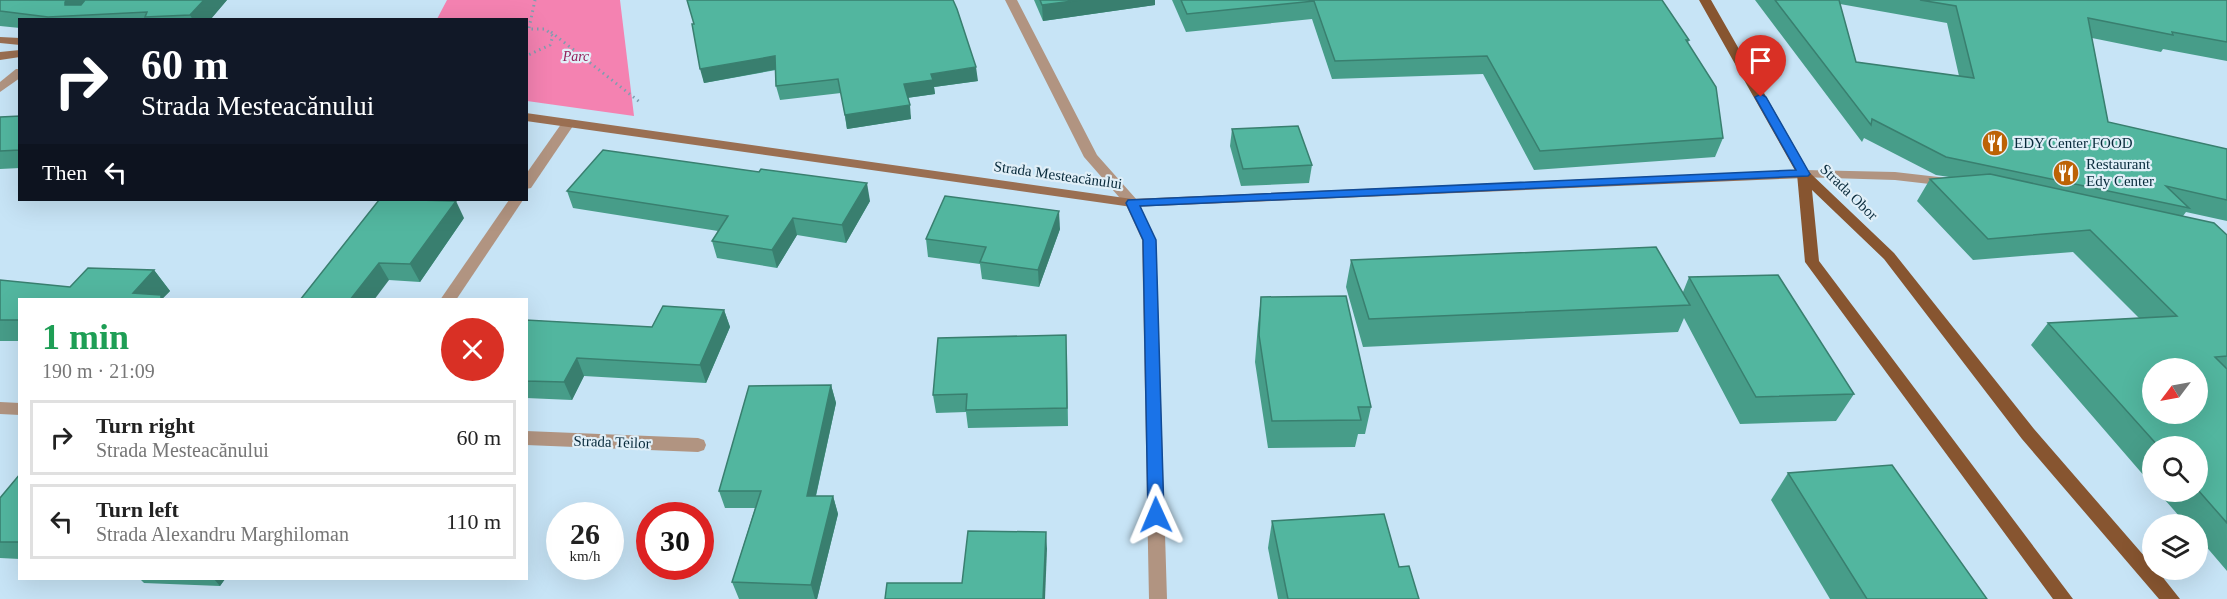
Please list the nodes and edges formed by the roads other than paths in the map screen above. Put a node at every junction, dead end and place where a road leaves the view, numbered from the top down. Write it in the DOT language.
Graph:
graph roads {
  1 [pos="1011,0"];
  2 [pos="1706,0"];
  3 [pos="0,40"];
  4 [pos="18,42"];
  5 [pos="18,52"];
  6 [pos="0,56"];
  7 [pos="18,74"];
  8 [pos="0,88"];
  9 [pos="528,117"];
  10 [pos="568,123"];
  11 [pos="1804,174"];
  12 [pos="528,182"];
  13 [pos="1957,184"];
  14 [pos="515,201"];
  15 [pos="1132,203"];
  16 [pos="449,298"];
  17 [pos="0,408"];
  18 [pos="18,409"];
  19 [pos="528,438"];
  20 [pos="698,445"];
  21 [pos="1158,599"];
  22 [pos="2064,599"];
  23 [pos="2171,599"];
  1 -- 15 [label="street"];
  2 -- 11 [label="main road"];
  3 -- 4 [label="main road"];
  5 -- 6 [label="main road"];
  7 -- 8 [label="street"];
  9 -- 10 [label="main road, Strada Mesteacănului"];
  10 -- 12 [label="street"];
  10 -- 15 [label="main road, Strada Mesteacănului"];
  11 -- 13 [label="street"];
  11 -- 15 [label="main road, Strada Mesteacănului"];
  11 -- 22 [label="main road, Strada Obor"];
  11 -- 23 [label="main road, Strada Obor"];
  14 -- 16 [label="street"];
  15 -- 21 [label="street"];
  17 -- 18 [label="street"];
  19 -- 20 [label="street, Strada Teilor"];
}
